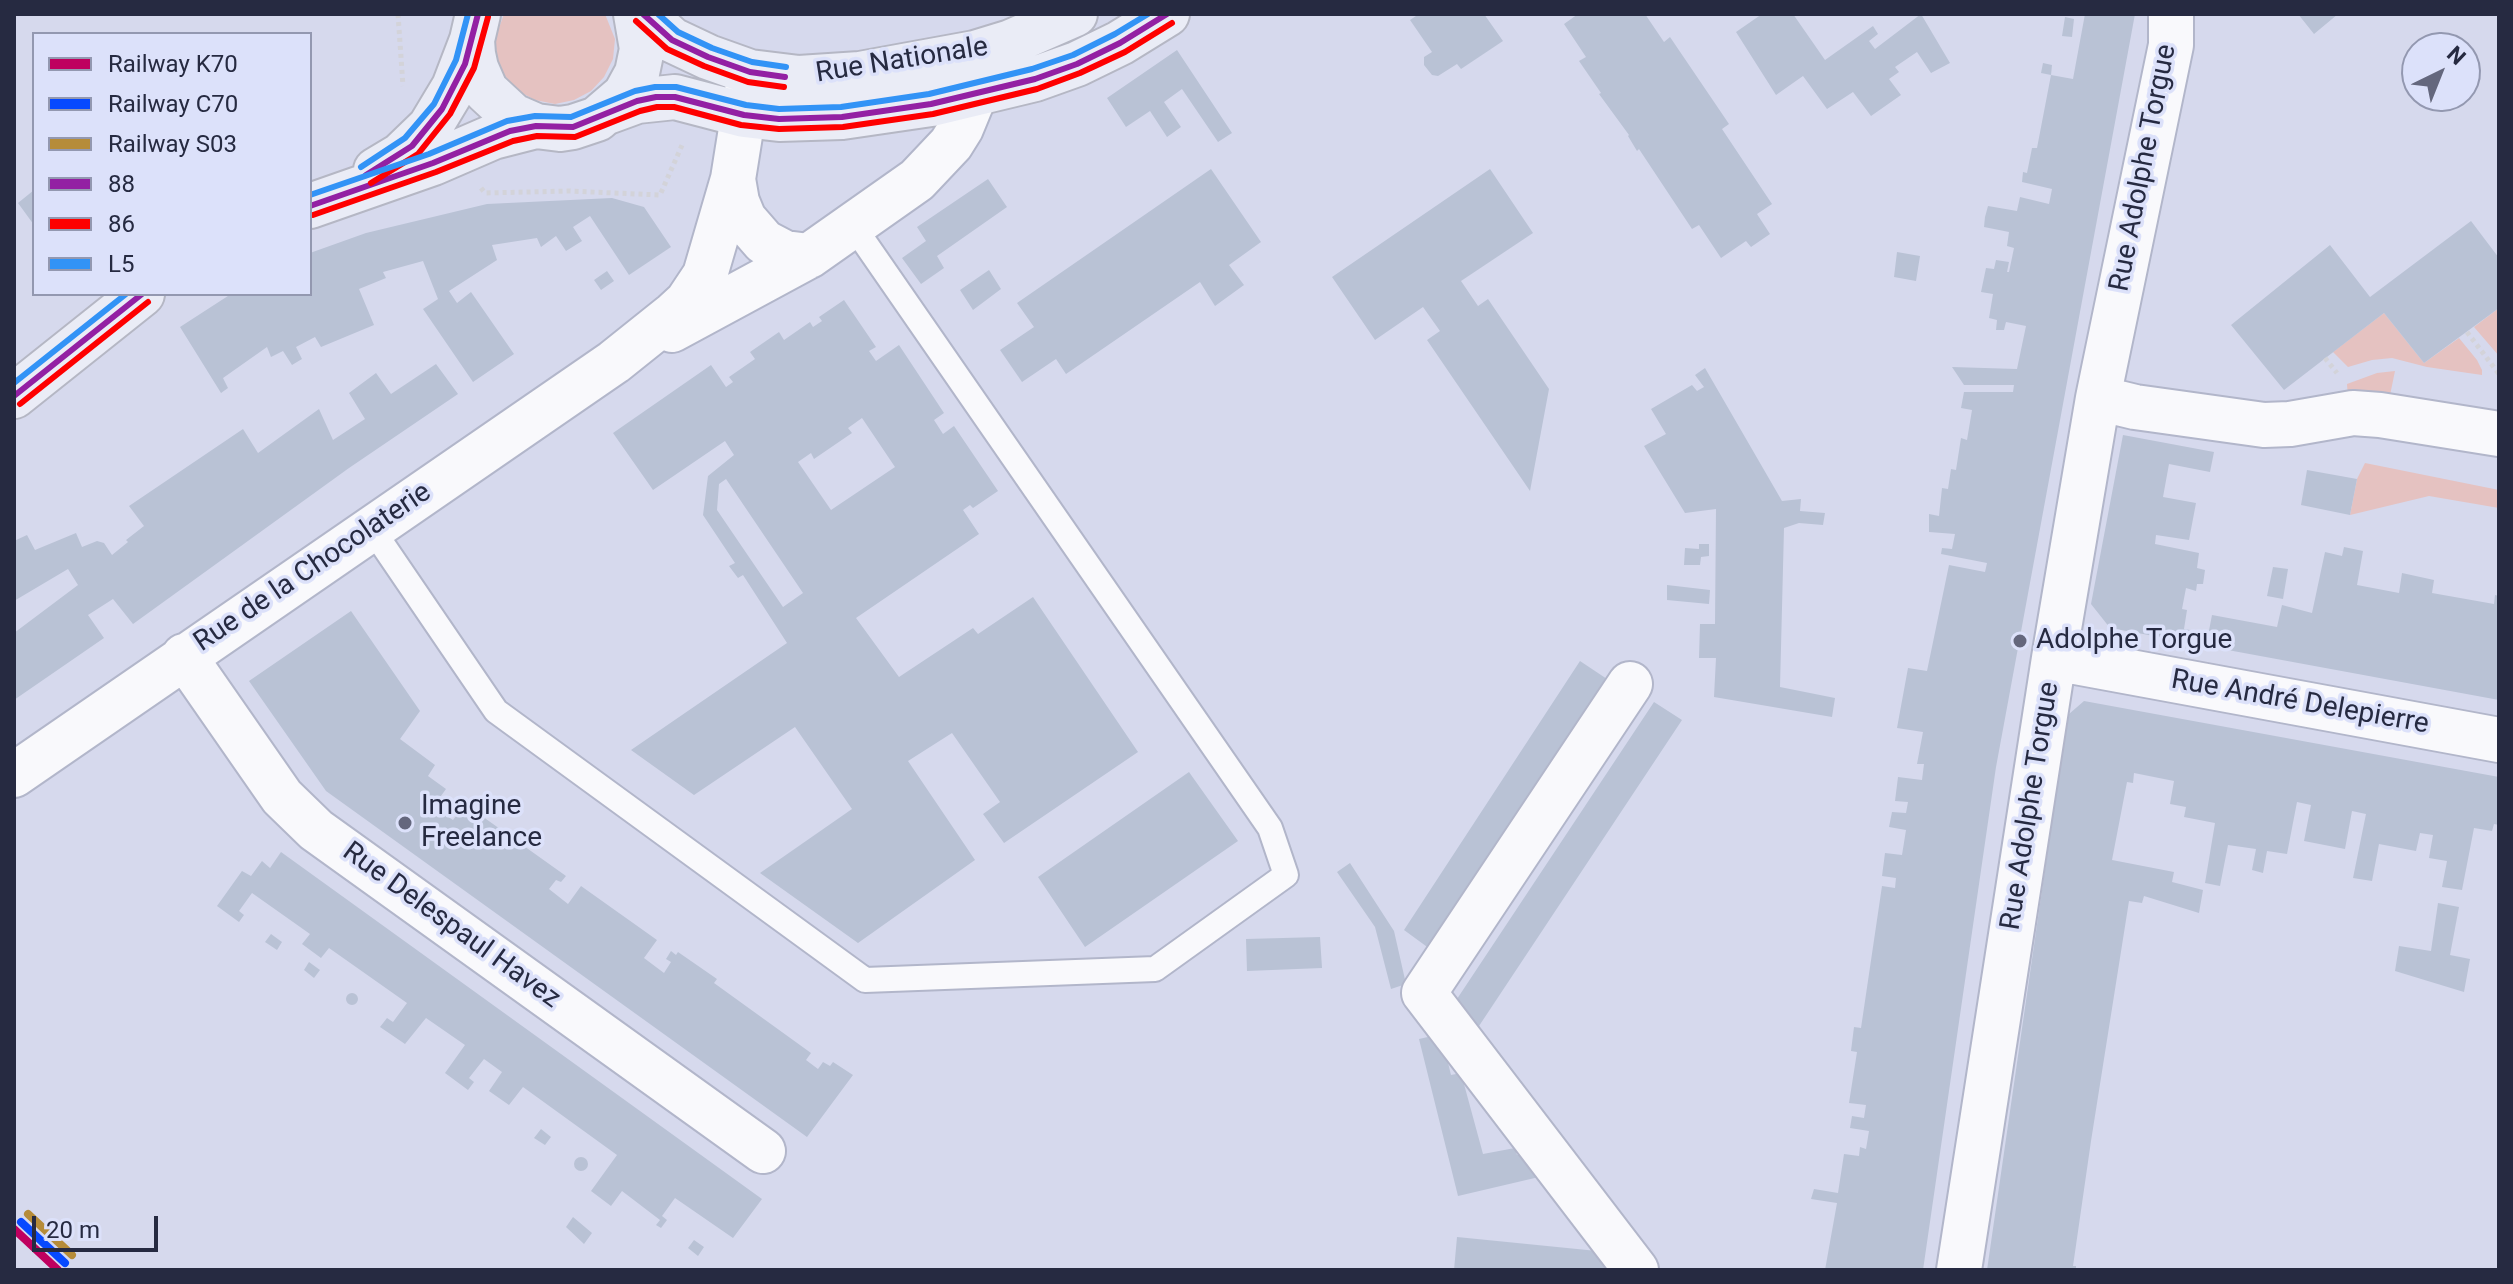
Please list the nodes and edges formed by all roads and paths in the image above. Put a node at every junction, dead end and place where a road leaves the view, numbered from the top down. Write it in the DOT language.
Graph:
graph roads {
  1 [pos="636,14"];
  2 [pos="643,14"];
  3 [pos="1075,14"];
  4 [pos="1167,14"];
  5 [pos="2171,14"];
  6 [pos="475,27"];
  7 [pos="750,72"];
  8 [pos="975,74"];
  9 [pos="607,112"];
  10 [pos="744,115"];
  11 [pos="536,126"];
  12 [pos="733,179"];
  13 [pos="316,204"];
  14 [pos="854,227"];
  15 [pos="809,256"];
  16 [pos="139,296"];
  17 [pos="2467,332"];
  18 [pos="2325,358"];
  19 [pos="614,362"];
  20 [pos="2499,374"];
  21 [pos="2341,377"];
  22 [pos="14,396"];
  23 [pos="2098,398"];
  24 [pos="2499,434"];
  25 [pos="372,529"];
  26 [pos="184,656"];
  27 [pos="2054,658"];
  28 [pos="1630,684"];
  29 [pos="2499,740"];
  30 [pos="14,775"];
  31 [pos="763,1151"];
  32 [pos="1636,1270"];
  33 [pos="1959,1270"];
  1 -- 9 [label="main road"];
  2 -- 7 [label="main road, Rue Nationale"];
  3 -- 8 [label="main road, Rue Nationale"];
  4 -- 8 [label="main road, Rue Nationale"];
  5 -- 23 [label="street, Rue Adolphe Torgue"];
  6 -- 11 [label="main road"];
  6 -- 13 [label="main road"];
  7 -- 8 [label="main road, Rue Nationale"];
  7 -- 10 [label="street, Rue de la Chocolaterie"];
  8 -- 10 [label="main road, Rue Nationale"];
  8 -- 14 [label="street, Rue de la Chocolaterie"];
  9 -- 10 [label="main road, Rue Nationale"];
  9 -- 11 [label="main road, Rue Nationale"];
  10 -- 12 [label="street, Rue de la Chocolaterie"];
  11 -- 13 [label="main road"];
  12 -- 15 [label="street, Rue de la Chocolaterie"];
  12 -- 19 [label="street, Rue de la Chocolaterie"];
  14 -- 15 [label="street, Rue de la Chocolaterie"];
  14 -- 25 [label="lane"];
  15 -- 19 [label="street, Rue de la Chocolaterie"];
  16 -- 22 [label="main road"];
  17 -- 20 [label="path"];
  18 -- 21 [label="path"];
  19 -- 25 [label="street, Rue de la Chocolaterie"];
  23 -- 24 [label="street"];
  23 -- 27 [label="street, Rue Adolphe Torgue"];
  25 -- 26 [label="street, Rue de la Chocolaterie"];
  26 -- 30 [label="street, Rue de la Chocolaterie"];
  26 -- 31 [label="street, Rue Delespaul Havez"];
  27 -- 29 [label="street, Rue André Delepierre"];
  27 -- 33 [label="street, Rue Adolphe Torgue"];
  28 -- 32 [label="street"];
}
